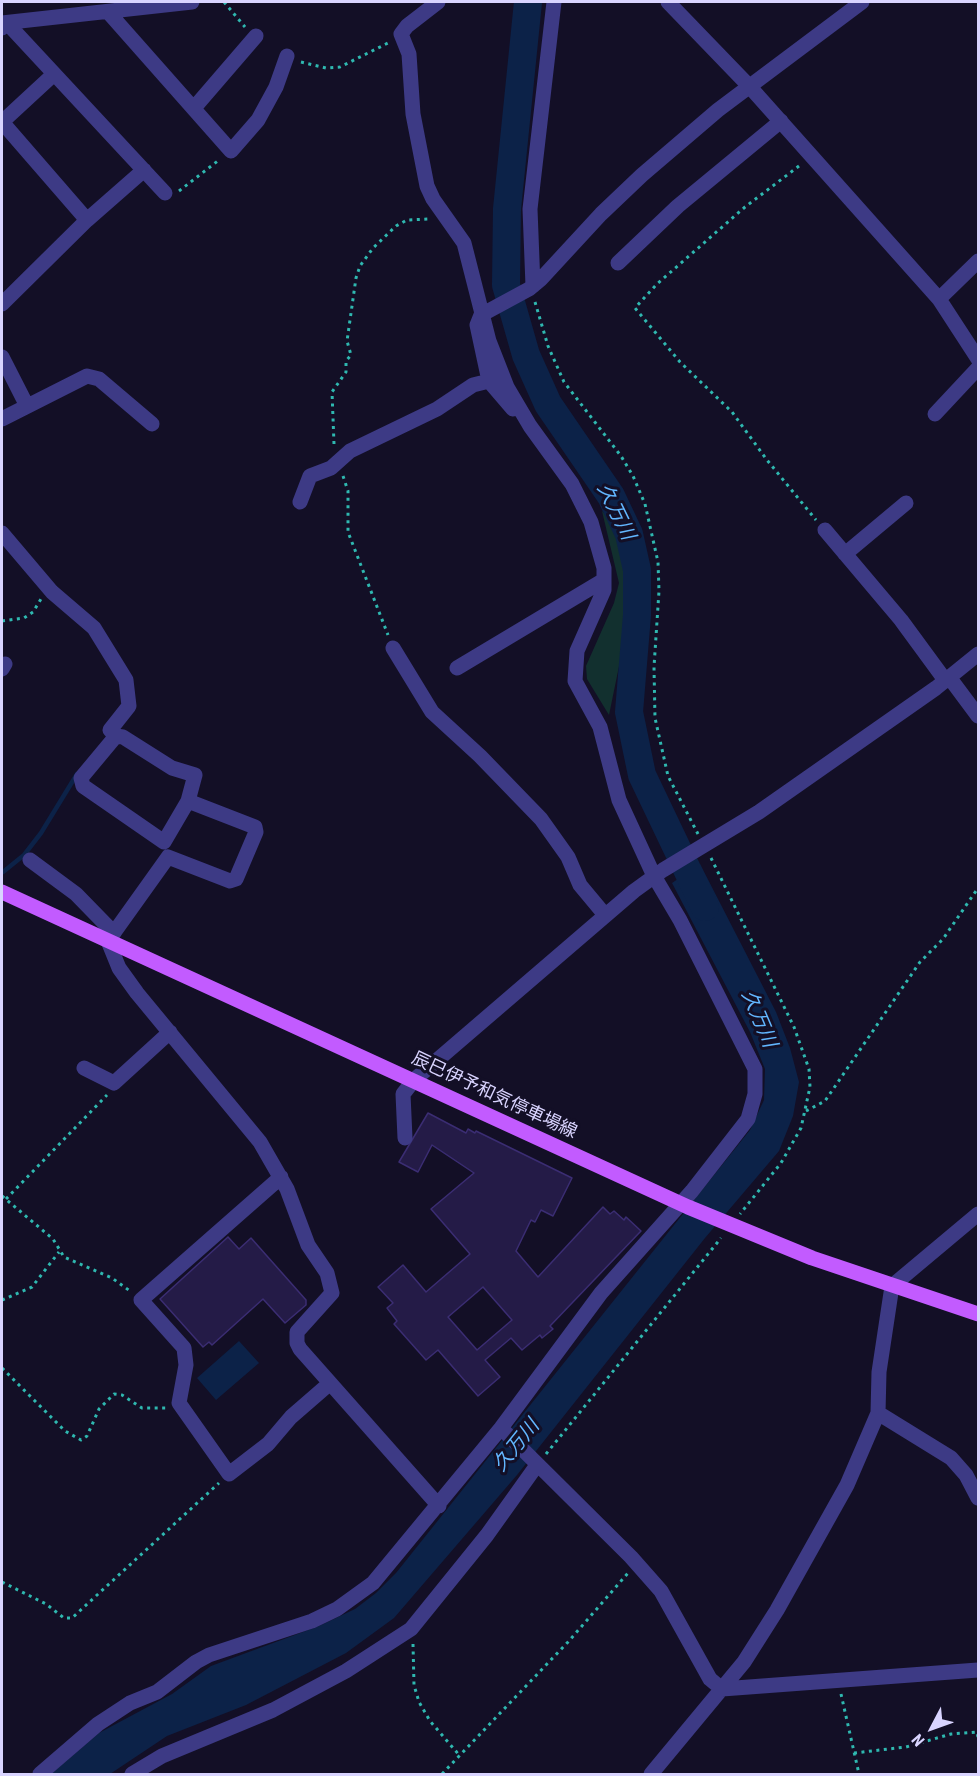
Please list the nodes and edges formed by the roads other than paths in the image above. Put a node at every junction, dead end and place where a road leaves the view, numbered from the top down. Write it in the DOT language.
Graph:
graph roads {
  1 [pos="192,2"];
  2 [pos="438,2"];
  3 [pos="554,2"];
  4 [pos="668,2"];
  5 [pos="862,2"];
  6 [pos="109,13"];
  7 [pos="3,25"];
  8 [pos="256,36"];
  9 [pos="287,56"];
  10 [pos="54,74"];
  11 [pos="750,87"];
  12 [pos="194,108"];
  13 [pos="2,122"];
  14 [pos="781,122"];
  15 [pos="144,170"];
  16 [pos="165,193"];
  17 [pos="87,220"];
  18 [pos="978,261"];
  19 [pos="618,263"];
  20 [pos="531,288"];
  21 [pos="939,300"];
  22 [pos="2,304"];
  23 [pos="484,313"];
  24 [pos="2,357"];
  25 [pos="978,359"];
  26 [pos="978,368"];
  27 [pos="489,381"];
  28 [pos="27,406"];
  29 [pos="935,414"];
  30 [pos="2,419"];
  31 [pos="153,424"];
  32 [pos="530,426"];
  33 [pos="300,502"];
  34 [pos="906,503"];
  35 [pos="825,530"];
  36 [pos="2,533"];
  37 [pos="845,554"];
  38 [pos="604,580"];
  39 [pos="393,648"];
  40 [pos="978,654"];
  41 [pos="457,668"];
  42 [pos="947,679"];
  43 [pos="978,716"];
  44 [pos="116,736"];
  45 [pos="188,801"];
  46 [pos="166,849"];
  47 [pos="30,860"];
  48 [pos="659,873"];
  49 [pos="2,892"];
  50 [pos="605,915"];
  51 [pos="111,937"];
  52 [pos="170,1032"];
  53 [pos="84,1068"];
  54 [pos="414,1080"];
  55 [pos="405,1138"];
  56 [pos="281,1177"];
  57 [pos="685,1205"];
  58 [pos="978,1214"];
  59 [pos="892,1286"];
  60 [pos="978,1314"];
  61 [pos="329,1384"];
  62 [pos="878,1413"];
  63 [pos="503,1431"];
  64 [pos="536,1463"];
  65 [pos="978,1498"];
  66 [pos="439,1506"];
  67 [pos="978,1670"];
  68 [pos="722,1689"];
  69 [pos="40,1774"];
  70 [pos="132,1774"];
  71 [pos="651,1774"];
  1 -- 6 [label="street"];
  2 -- 23 [label="street"];
  3 -- 20 [label="street"];
  4 -- 11 [label="street"];
  5 -- 11 [label="street"];
  6 -- 7 [label="street"];
  6 -- 12 [label="street"];
  7 -- 10 [label="street"];
  8 -- 12 [label="street"];
  9 -- 12 [label="street"];
  10 -- 13 [label="street"];
  10 -- 15 [label="street"];
  11 -- 14 [label="street"];
  11 -- 20 [label="street"];
  13 -- 17 [label="street"];
  14 -- 19 [label="street"];
  14 -- 21 [label="street"];
  15 -- 16 [label="street"];
  15 -- 17 [label="street"];
  17 -- 22 [label="street"];
  18 -- 21 [label="street"];
  20 -- 23 [label="street"];
  21 -- 25 [label="street"];
  23 -- 27 [label="street"];
  23 -- 32 [label="street"];
  24 -- 28 [label="street"];
  26 -- 29 [label="street"];
  27 -- 32 [label="street"];
  27 -- 33 [label="street"];
  28 -- 30 [label="street"];
  28 -- 31 [label="street"];
  32 -- 38 [label="street"];
  34 -- 37 [label="street"];
  35 -- 37 [label="street"];
  36 -- 44 [label="street"];
  37 -- 42 [label="street"];
  38 -- 41 [label="street"];
  38 -- 48 [label="street"];
  39 -- 50 [label="street"];
  40 -- 42 [label="street"];
  42 -- 43 [label="street"];
  42 -- 48 [label="street"];
  44 -- 45 [label="street"];
  44 -- 46 [label="street"];
  45 -- 46 [label="street"];
  45 -- 46 [label="street"];
  46 -- 51 [label="street"];
  47 -- 51 [label="street"];
  48 -- 50 [label="street"];
  48 -- 57 [label="street"];
  49 -- 51 [label="main road, 辰巳伊予和気停車場線"];
  50 -- 54 [label="street"];
  51 -- 52 [label="street"];
  51 -- 54 [label="main road, 辰巳伊予和気停車場線"];
  52 -- 53 [label="street"];
  52 -- 56 [label="street"];
  54 -- 55 [label="street"];
  54 -- 57 [label="main road, 辰巳伊予和気停車場線"];
  56 -- 61 [label="street"];
  56 -- 61 [label="street"];
  57 -- 59 [label="main road, 辰巳伊予和気停車場線"];
  57 -- 63 [label="street"];
  58 -- 59 [label="street"];
  59 -- 60 [label="main road, 辰巳伊予和気停車場線"];
  59 -- 62 [label="street"];
  61 -- 66 [label="street"];
  62 -- 65 [label="street"];
  62 -- 68 [label="street"];
  63 -- 64 [label="street"];
  63 -- 66 [label="street"];
  64 -- 68 [label="street"];
  64 -- 70 [label="street"];
  66 -- 69 [label="street"];
  67 -- 68 [label="street"];
  68 -- 71 [label="street"];
}
